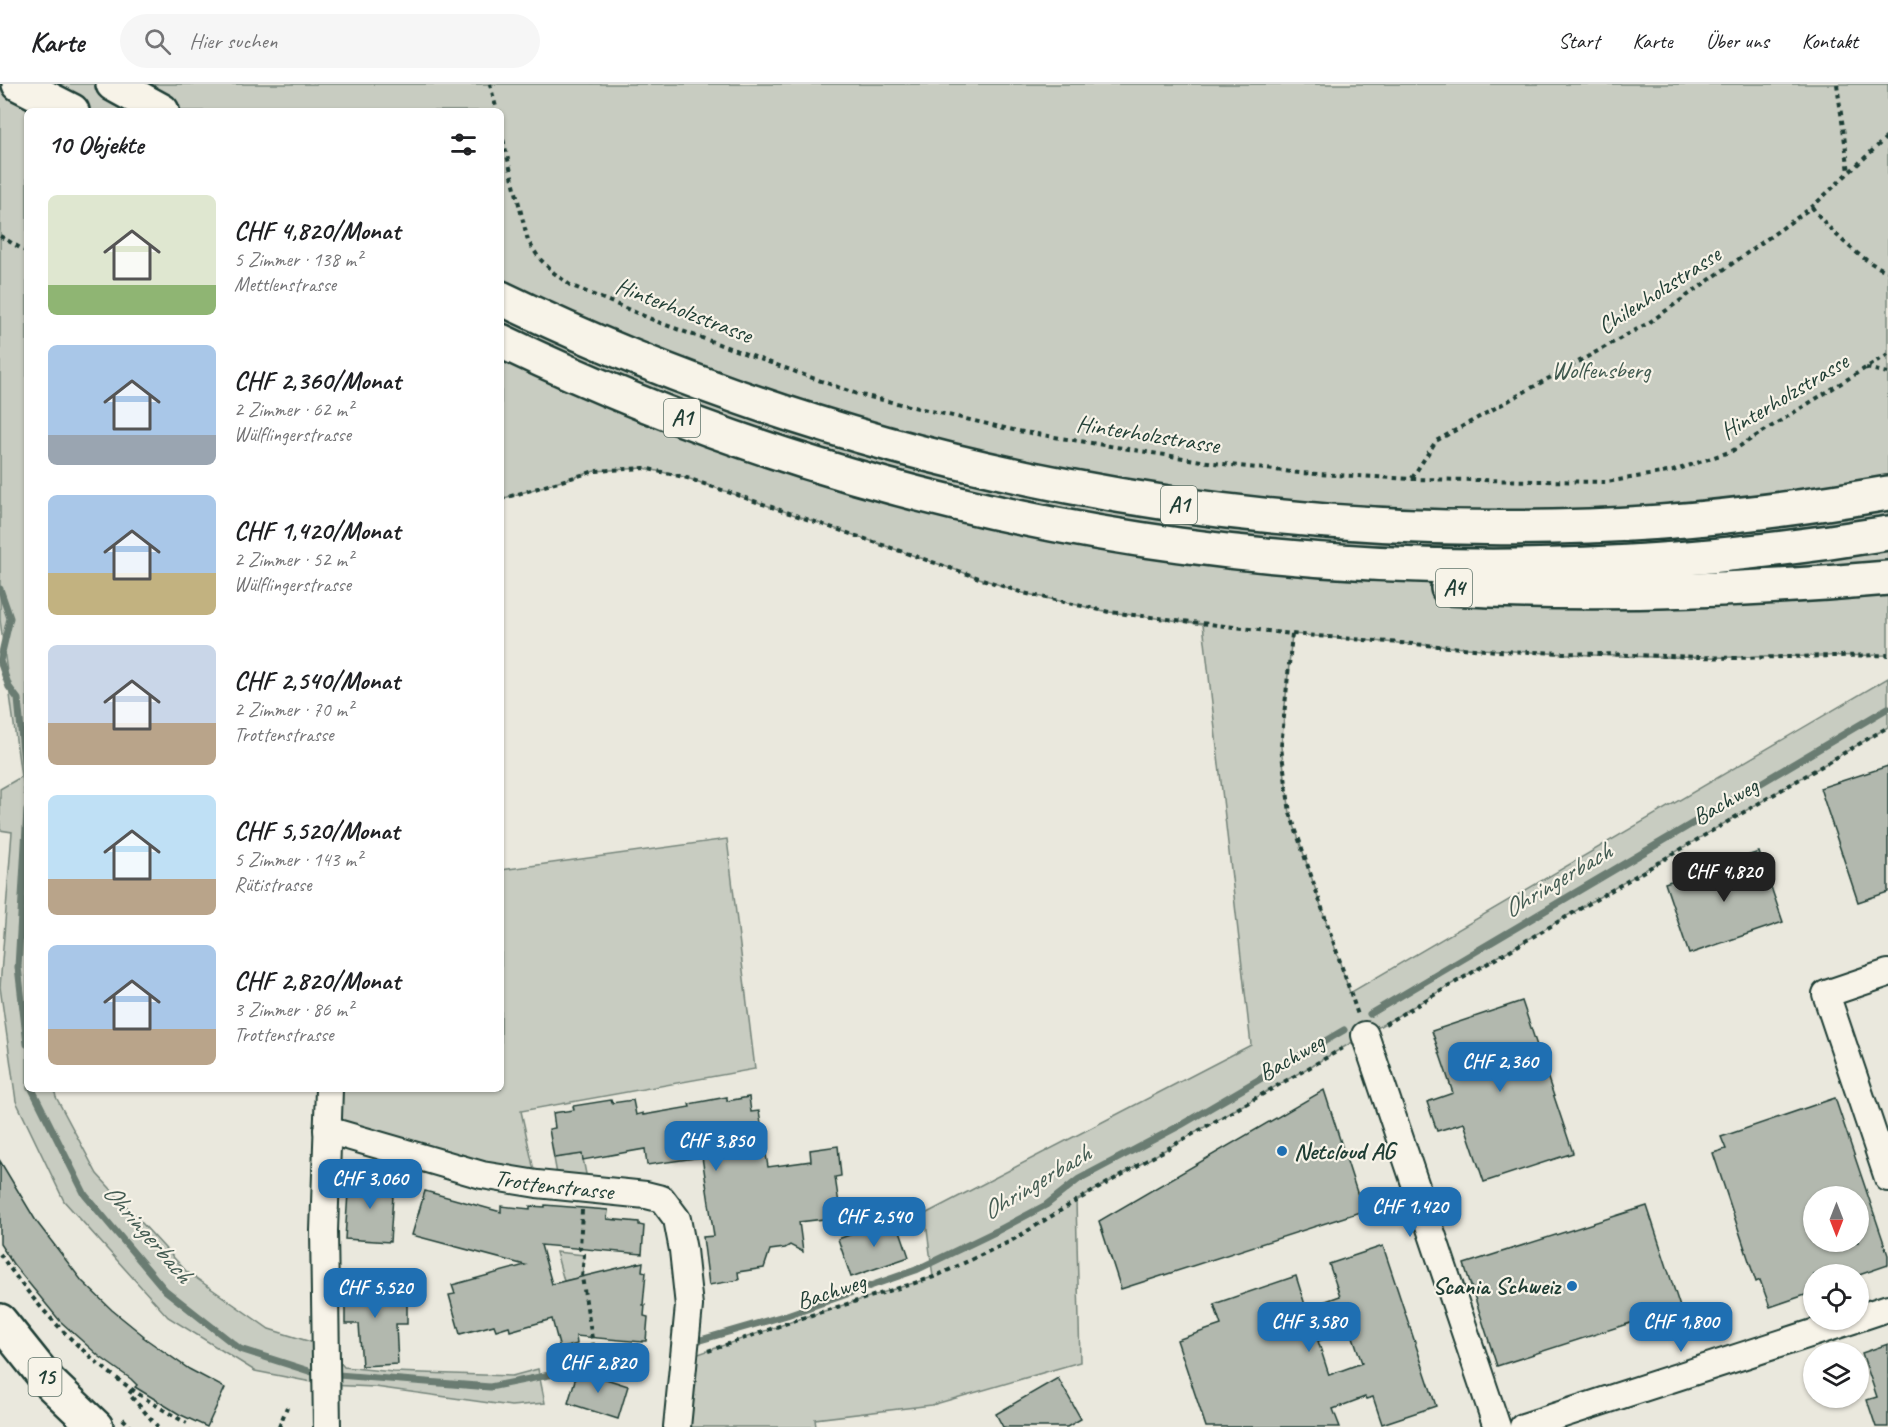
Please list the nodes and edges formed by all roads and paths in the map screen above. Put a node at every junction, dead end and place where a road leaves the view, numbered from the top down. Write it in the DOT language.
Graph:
graph roads {
  1 [pos="19,84"];
  2 [pos="113,84"];
  3 [pos="490,84"];
  4 [pos="1837,84"];
  5 [pos="66,108"];
  6 [pos="157,108"];
  7 [pos="495,108"];
  8 [pos="1888,136"];
  9 [pos="504,144"];
  10 [pos="1849,172"];
  11 [pos="1812,207"];
  12 [pos="0,236"];
  13 [pos="24,250"];
  14 [pos="1888,271"];
  15 [pos="504,299"];
  16 [pos="504,342"];
  17 [pos="1888,354"];
  18 [pos="1865,368"];
  19 [pos="1888,373"];
  20 [pos="1411,479"];
  21 [pos="1888,493"];
  22 [pos="504,498"];
  23 [pos="1888,533"];
  24 [pos="1309,560"];
  25 [pos="1888,578"];
  26 [pos="1292,634"];
  27 [pos="1888,655"];
  28 [pos="1888,727"];
  29 [pos="1888,973"];
  30 [pos="1365,1035"];
  31 [pos="328,1092"];
  32 [pos="327,1130"];
  33 [pos="1888,1178"];
  34 [pos="582,1210"];
  35 [pos="0,1254"];
  36 [pos="1888,1308"];
  37 [pos="1869,1314"];
  38 [pos="0,1321"];
  39 [pos="1822,1330"];
  40 [pos="595,1357"];
  41 [pos="684,1359"];
  42 [pos="132,1390"];
  43 [pos="287,1407"];
  44 [pos="82,1423"];
  45 [pos="187,1423"];
  46 [pos="158,1427"];
  47 [pos="279,1427"];
  48 [pos="327,1427"];
  49 [pos="676,1427"];
  50 [pos="1497,1427"];
  51 [pos="1523,1427"];
  1 -- 5 [label="main road"];
  2 -- 6 [label="main road"];
  3 -- 7 [label="path"];
  4 -- 10 [label="path"];
  8 -- 10 [label="path, Chilenholzstrasse"];
  9 -- 20 [label="path, Hinterholzstrasse"];
  10 -- 11 [label="path, Chilenholzstrasse"];
  11 -- 14 [label="path"];
  11 -- 20 [label="path, Chilenholzstrasse"];
  12 -- 13 [label="path"];
  15 -- 21 [label="main road, A1"];
  16 -- 24 [label="main road, A1"];
  17 -- 18 [label="path, Hinterholzstrasse"];
  18 -- 19 [label="path"];
  18 -- 20 [label="path, Hinterholzstrasse"];
  22 -- 26 [label="path"];
  23 -- 24 [label="main road, A1"];
  24 -- 25 [label="main road, A4"];
  26 -- 27 [label="path"];
  26 -- 30 [label="path"];
  28 -- 30 [label="path, Bachweg"];
  29 -- 33 [label="street"];
  30 -- 41 [label="path, Bachweg"];
  30 -- 50 [label="street"];
  31 -- 32 [label="street"];
  32 -- 41 [label="street, Trottenstrasse"];
  32 -- 48 [label="street"];
  34 -- 40 [label="path"];
  35 -- 42 [label="path"];
  36 -- 37 [label="street"];
  38 -- 44 [label="main road, 15"];
  39 -- 51 [label="street"];
  41 -- 49 [label="street, Trottenstrasse"];
  42 -- 45 [label="path"];
  42 -- 46 [label="path"];
  43 -- 47 [label="path"];
}
